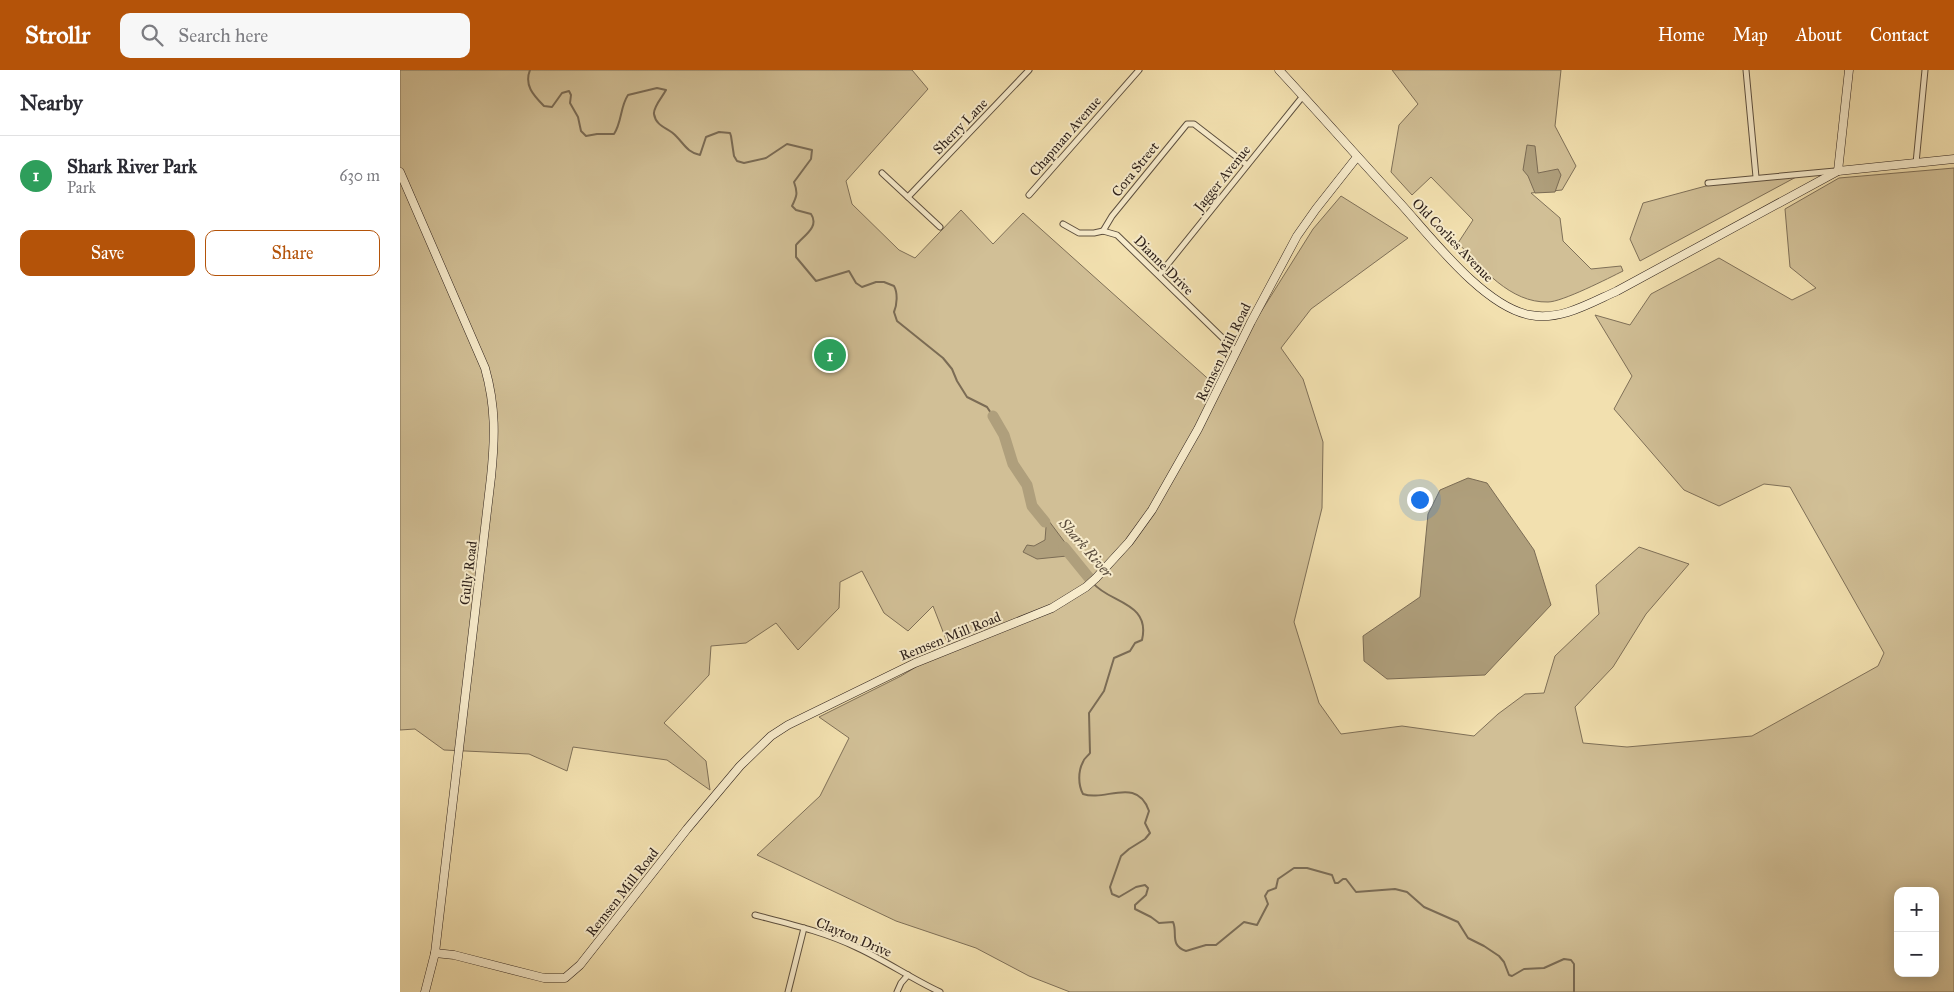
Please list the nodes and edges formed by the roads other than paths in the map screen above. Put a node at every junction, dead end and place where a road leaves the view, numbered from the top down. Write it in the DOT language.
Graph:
graph roads {
  1 [pos="1029,70"];
  2 [pos="1139,70"];
  3 [pos="1279,70"];
  4 [pos="1746,70"];
  5 [pos="1849,70"];
  6 [pos="1925,70"];
  7 [pos="1303,96"];
  8 [pos="1357,157"];
  9 [pos="1954,159"];
  10 [pos="1916,163"];
  11 [pos="1247,165"];
  12 [pos="1838,171"];
  13 [pos="400,172"];
  14 [pos="882,173"];
  15 [pos="1756,178"];
  16 [pos="1708,183"];
  17 [pos="1029,195"];
  18 [pos="908,197"];
  19 [pos="1063,224"];
  20 [pos="940,227"];
  21 [pos="1103,230"];
  22 [pos="1159,275"];
  23 [pos="1236,351"];
  24 [pos="755,915"];
  25 [pos="804,928"];
  26 [pos="435,953"];
  27 [pos="908,975"];
  28 [pos="425,992"];
  29 [pos="788,992"];
  30 [pos="897,992"];
  31 [pos="940,992"];
  1 -- 18 [label="street, Sherry Lane"];
  2 -- 17 [label="street, Chapman Avenue"];
  3 -- 7 [label="street, Old Corlies Avenue"];
  4 -- 15 [label="street"];
  5 -- 12 [label="street"];
  6 -- 10 [label="street"];
  7 -- 8 [label="street, Old Corlies Avenue"];
  7 -- 11 [label="street, Jagger Avenue"];
  8 -- 12 [label="street, Old Corlies Avenue"];
  8 -- 23 [label="street, Remsen Mill Road"];
  9 -- 10 [label="street, Old Corlies Avenue"];
  10 -- 12 [label="street, Old Corlies Avenue"];
  11 -- 21 [label="street, Cora Street"];
  11 -- 22 [label="street, Jagger Avenue"];
  12 -- 15 [label="street, Old Corlies Avenue"];
  13 -- 26 [label="street, Gully Road"];
  14 -- 18 [label="street"];
  15 -- 16 [label="street, Old Corlies Avenue"];
  18 -- 20 [label="street"];
  19 -- 21 [label="street"];
  21 -- 22 [label="street, Dianne Drive"];
  22 -- 23 [label="street, Dianne Drive"];
  23 -- 26 [label="street, Remsen Mill Road"];
  24 -- 25 [label="street, Clayton Drive"];
  25 -- 27 [label="street, Clayton Drive"];
  25 -- 29 [label="street"];
  26 -- 28 [label="street, Gully Road"];
  27 -- 30 [label="street"];
  27 -- 31 [label="street, Clayton Drive"];
}
